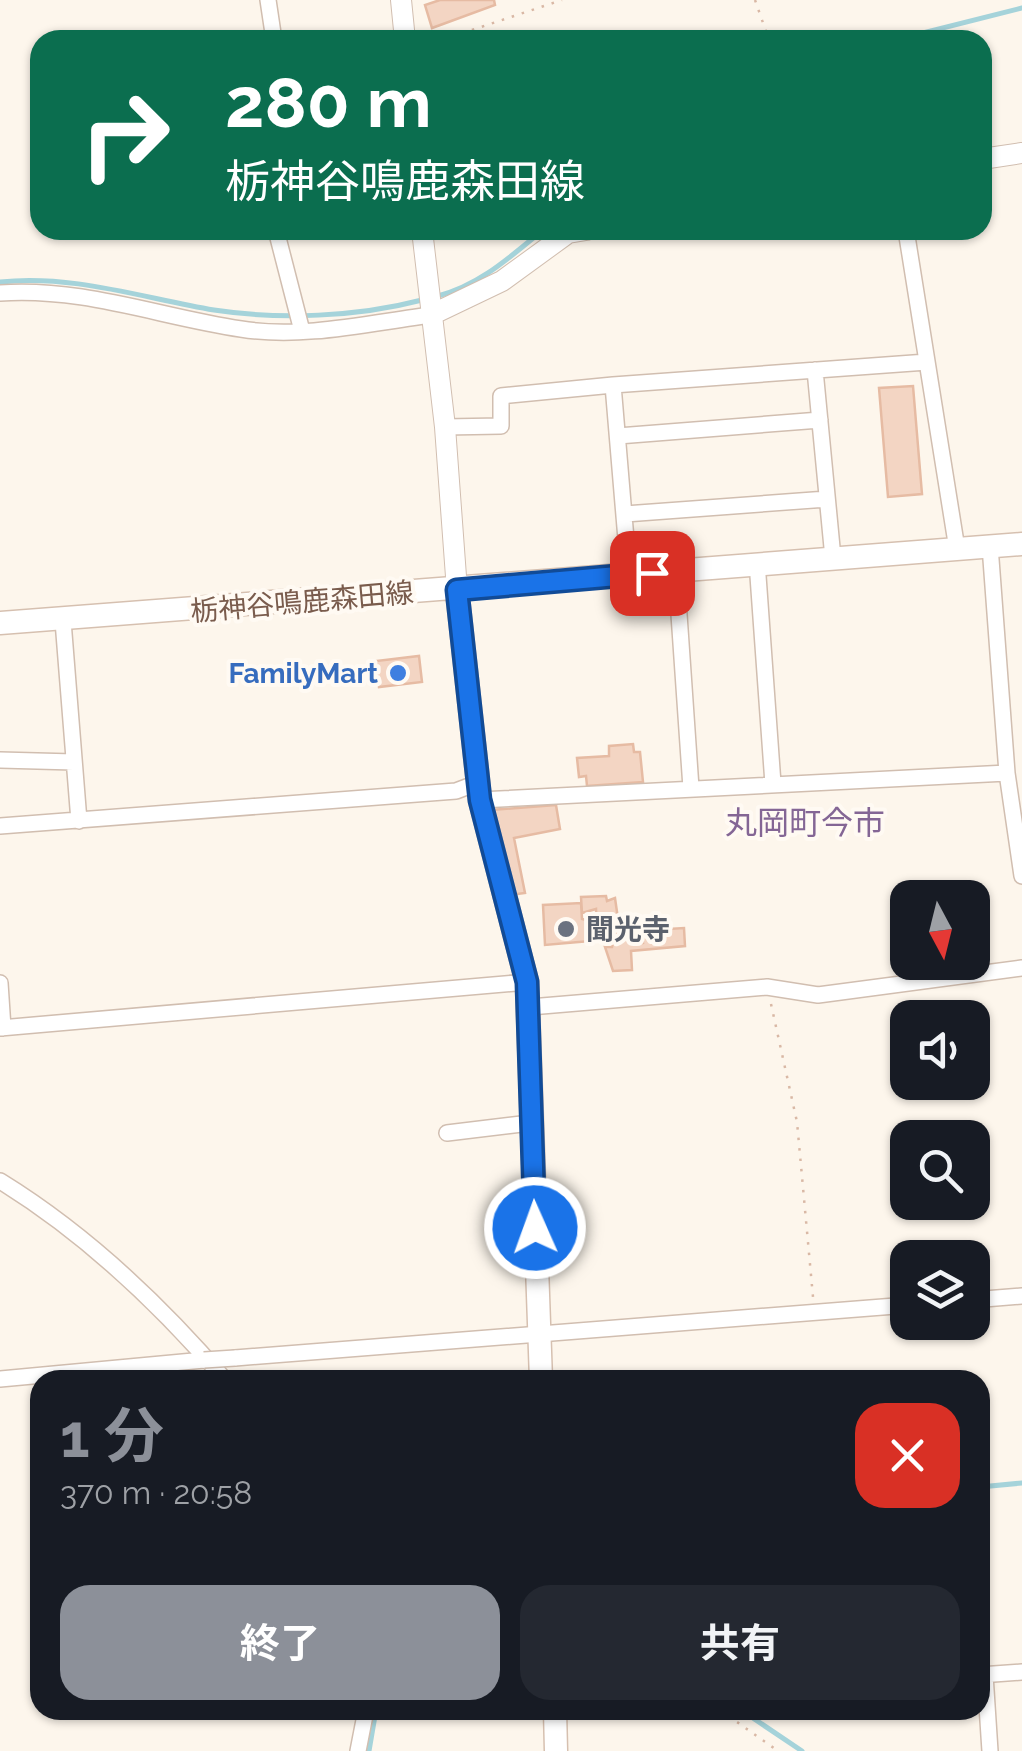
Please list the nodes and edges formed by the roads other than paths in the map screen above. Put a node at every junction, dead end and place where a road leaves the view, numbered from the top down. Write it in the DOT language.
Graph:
graph roads {
  1 [pos="268,0"];
  2 [pos="402,0"];
  3 [pos="272,30"];
  4 [pos="404,30"];
  5 [pos="1022,153"];
  6 [pos="992,158"];
  7 [pos="279,240"];
  8 [pos="423,240"];
  9 [pos="558,240"];
  10 [pos="908,240"];
  11 [pos="0,293"];
  12 [pos="430,304"];
  13 [pos="302,332"];
  14 [pos="927,362"];
  15 [pos="815,370"];
  16 [pos="613,385"];
  17 [pos="820,420"];
  18 [pos="445,427"];
  19 [pos="618,436"];
  20 [pos="828,500"];
  21 [pos="625,514"];
  22 [pos="1022,544"];
  23 [pos="990,546"];
  24 [pos="957,549"];
  25 [pos="834,558"];
  26 [pos="757,562"];
  27 [pos="676,571"];
  28 [pos="629,574"];
  29 [pos="457,590"];
  30 [pos="63,621"];
  31 [pos="0,623"];
  32 [pos="0,760"];
  33 [pos="74,762"];
  34 [pos="1013,782"];
  35 [pos="773,784"];
  36 [pos="690,788"];
  37 [pos="478,791"];
  38 [pos="78,821"];
  39 [pos="0,826"];
  40 [pos="1022,876"];
  41 [pos="1022,968"];
  42 [pos="527,982"];
  43 [pos="0,983"];
  44 [pos="530,1007"];
  45 [pos="1,1028"];
  46 [pos="530,1123"];
  47 [pos="447,1133"];
  48 [pos="0,1181"];
  49 [pos="1022,1296"];
  50 [pos="990,1299"];
  51 [pos="890,1306"];
  52 [pos="539,1334"];
  53 [pos="102,1370"];
  54 [pos="216,1370"];
  55 [pos="541,1370"];
  56 [pos="30,1377"];
  57 [pos="0,1380"];
  58 [pos="1022,1672"];
  59 [pos="990,1674"];
  60 [pos="364,1720"];
  61 [pos="555,1720"];
  62 [pos="987,1720"];
  63 [pos="358,1751"];
  64 [pos="556,1751"];
  65 [pos="990,1751"];
  1 -- 3 [label="street"];
  2 -- 4 [label="street"];
  5 -- 6 [label="street"];
  7 -- 13 [label="street"];
  8 -- 12 [label="street"];
  9 -- 12 [label="street"];
  10 -- 14 [label="street"];
  11 -- 13 [label="street"];
  12 -- 13 [label="street"];
  12 -- 18 [label="street"];
  14 -- 15 [label="street"];
  14 -- 24 [label="street"];
  15 -- 16 [label="street"];
  15 -- 17 [label="street"];
  16 -- 18 [label="street"];
  16 -- 19 [label="street"];
  17 -- 19 [label="street"];
  17 -- 20 [label="street"];
  18 -- 29 [label="street"];
  19 -- 21 [label="street"];
  20 -- 21 [label="street"];
  20 -- 25 [label="street"];
  21 -- 28 [label="street"];
  22 -- 23 [label="main road, 栃神谷鳴鹿森田線"];
  23 -- 24 [label="main road, 栃神谷鳴鹿森田線"];
  23 -- 34 [label="street"];
  24 -- 25 [label="main road, 栃神谷鳴鹿森田線"];
  25 -- 26 [label="main road, 栃神谷鳴鹿森田線"];
  26 -- 27 [label="main road, 栃神谷鳴鹿森田線"];
  26 -- 35 [label="street"];
  27 -- 28 [label="main road, 栃神谷鳴鹿森田線"];
  27 -- 36 [label="street"];
  28 -- 29 [label="main road, 栃神谷鳴鹿森田線"];
  29 -- 30 [label="main road, 栃神谷鳴鹿森田線"];
  29 -- 37 [label="main road"];
  30 -- 31 [label="main road, 栃神谷鳴鹿森田線"];
  30 -- 33 [label="street"];
  32 -- 33 [label="street"];
  33 -- 38 [label="street"];
  34 -- 35 [label="street"];
  34 -- 40 [label="street"];
  35 -- 36 [label="street"];
  36 -- 37 [label="street"];
  37 -- 38 [label="street"];
  37 -- 42 [label="main road"];
  38 -- 39 [label="street"];
  41 -- 44 [label="street"];
  42 -- 44 [label="main road"];
  42 -- 45 [label="street"];
  43 -- 45 [label="street"];
  44 -- 46 [label="main road"];
  46 -- 47 [label="street"];
  46 -- 52 [label="main road"];
  48 -- 54 [label="street"];
  49 -- 50 [label="street"];
  51 -- 52 [label="street"];
  52 -- 53 [label="street, bridge"];
  52 -- 55 [label="main road"];
  56 -- 57 [label="street, bridge"];
  58 -- 59 [label="street"];
  60 -- 63 [label="street"];
  61 -- 64 [label="main road"];
  62 -- 65 [label="street"];
}
